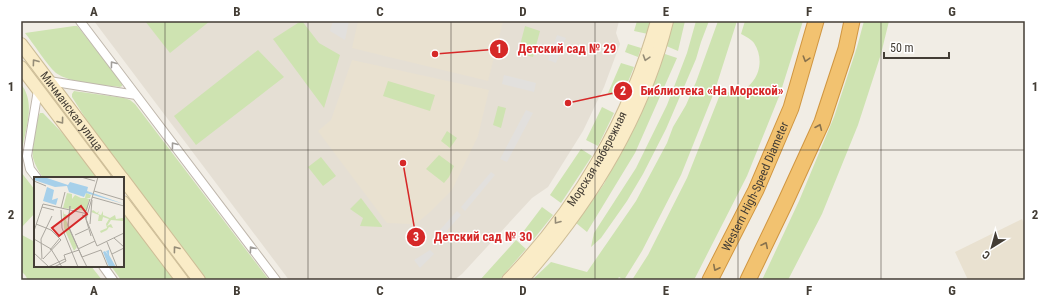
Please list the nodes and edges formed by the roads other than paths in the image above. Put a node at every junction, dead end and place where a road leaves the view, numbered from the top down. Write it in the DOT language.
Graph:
graph roads {
  1 [pos="80,21"];
  2 [pos="657,21"];
  3 [pos="667,21"];
  4 [pos="816,21"];
  5 [pos="852,21"];
  6 [pos="21,44"];
  7 [pos="21,68"];
  8 [pos="48,81"];
  9 [pos="38,90"];
  10 [pos="136,95"];
  11 [pos="21,157"];
  12 [pos="30,168"];
  13 [pos="36,177"];
  14 [pos="104,177"];
  15 [pos="121,177"];
  16 [pos="124,180"];
  17 [pos="124,203"];
  18 [pos="104,267"];
  19 [pos="113,280"];
  20 [pos="182,280"];
  21 [pos="200,280"];
  22 [pos="276,280"];
  23 [pos="508,280"];
  24 [pos="522,280"];
  25 [pos="710,280"];
  26 [pos="748,280"];
  10 -- 1 [label="street, one-way"];
  2 -- 23 [label="street, Морская набережная, one-way"];
  3 -- 24 [label="street, Морская набережная"];
  4 -- 25 [label="highway, Western High-Speed Diameter, one-way"];
  26 -- 5 [label="highway, one-way"];
  8 -- 6 [label="street, Мичманская улица, one-way"];
  7 -- 9 [label="street, Мичманская улица"];
  8 -- 10 [label="street"];
  8 -- 15 [label="street, Мичманская улица"];
  9 -- 12 [label="street"];
  9 -- 14 [label="street, Мичманская улица, one-way"];
  22 -- 10 [label="street, one-way"];
  11 -- 12 [label="street"];
  12 -- 13 [label="street"];
  21 -- 16 [label="street, Мичманская улица, one-way"];
  17 -- 20 [label="street"];
  18 -- 19 [label="street"];
}
